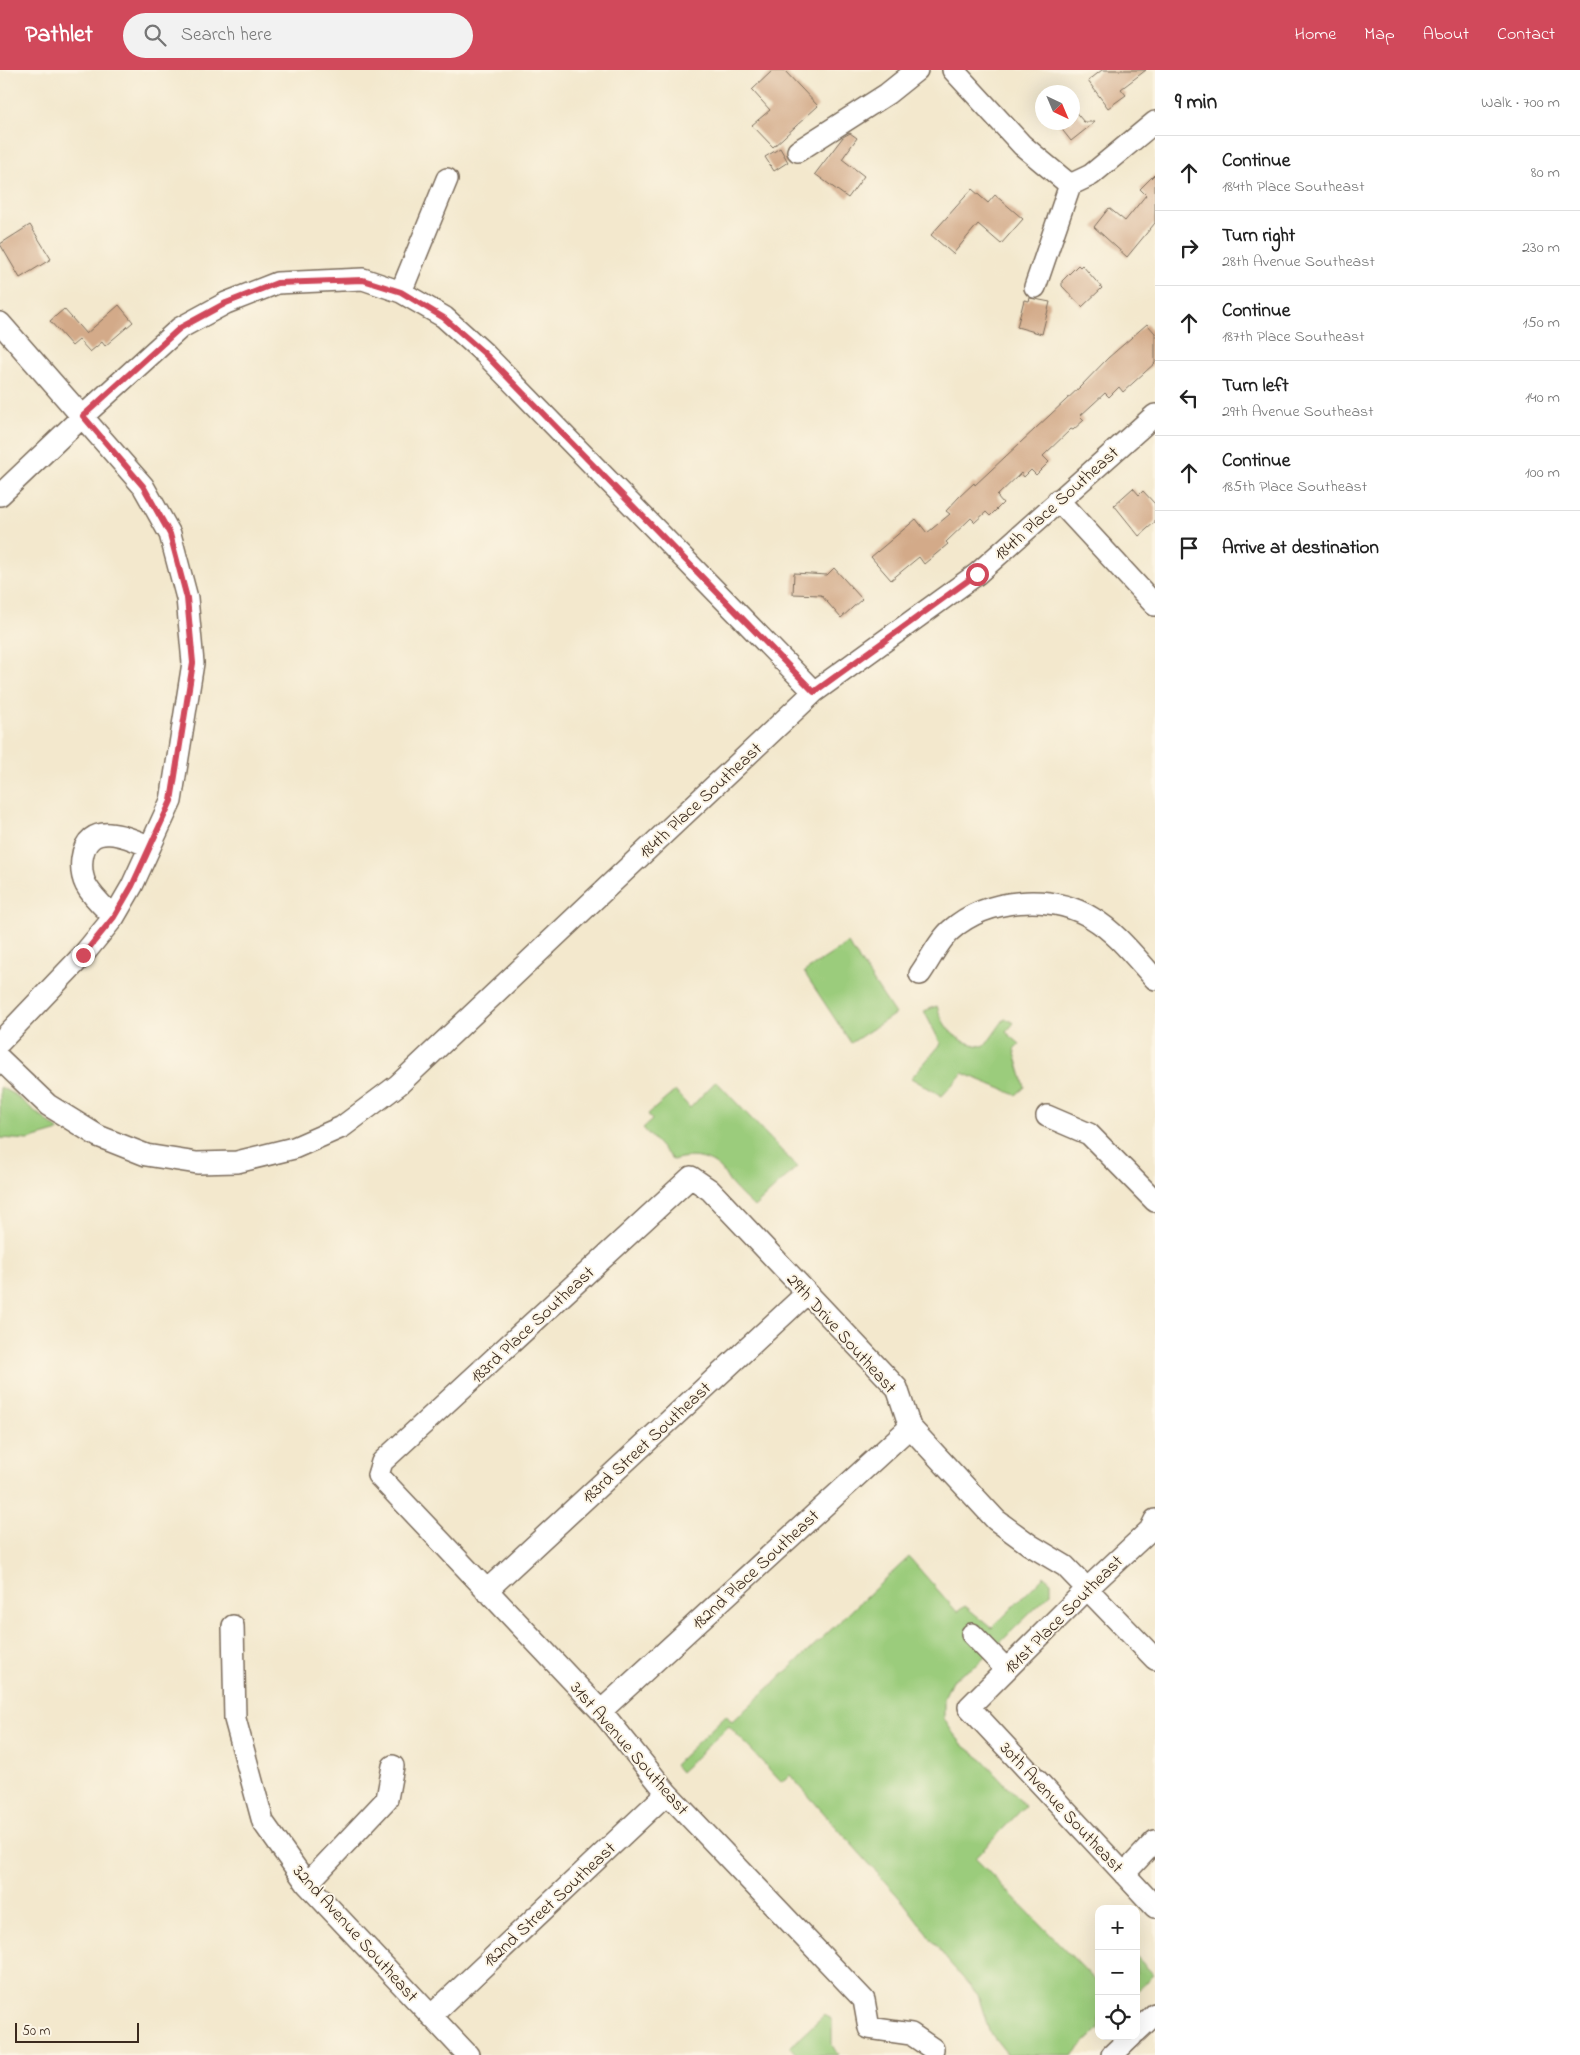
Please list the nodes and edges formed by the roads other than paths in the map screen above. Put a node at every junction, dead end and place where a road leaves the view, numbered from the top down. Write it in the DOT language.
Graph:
graph roads {
  1 [pos="917,70"];
  2 [pos="953,70"];
  3 [pos="1155,122"];
  4 [pos="798,151"];
  5 [pos="448,179"];
  6 [pos="1070,185"];
  7 [pos="1035,287"];
  8 [pos="401,292"];
  9 [pos="0,323"];
  10 [pos="1155,415"];
  11 [pos="83,416"];
  12 [pos="0,495"];
  13 [pos="1058,500"];
  14 [pos="1155,605"];
  15 [pos="814,692"];
  16 [pos="150,847"];
  17 [pos="114,917"];
  18 [pos="920,974"];
  19 [pos="1155,979"];
  20 [pos="0,1042"];
  21 [pos="0,1059"];
  22 [pos="1048,1116"];
  23 [pos="691,1176"];
  24 [pos="1155,1201"];
  25 [pos="807,1293"];
  26 [pos="910,1427"];
  27 [pos="378,1475"];
  28 [pos="1155,1520"];
  29 [pos="1088,1588"];
  30 [pos="486,1591"];
  31 [pos="234,1626"];
  32 [pos="972,1634"];
  33 [pos="1155,1659"];
  34 [pos="1006,1669"];
  35 [pos="969,1707"];
  36 [pos="601,1711"];
  37 [pos="393,1766"];
  38 [pos="667,1793"];
  39 [pos="1155,1841"];
  40 [pos="1124,1874"];
  41 [pos="307,1884"];
  42 [pos="1155,1907"];
  43 [pos="1155,2014"];
  44 [pos="431,2016"];
  45 [pos="1140,2028"];
  46 [pos="1128,2040"];
  47 [pos="933,2048"];
  48 [pos="468,2055"];
  49 [pos="1112,2055"];
  1 -- 4 [label="street"];
  2 -- 6 [label="street"];
  3 -- 6 [label="street"];
  5 -- 8 [label="street"];
  6 -- 7 [label="street"];
  8 -- 11 [label="street"];
  8 -- 15 [label="street"];
  9 -- 11 [label="street"];
  10 -- 13 [label="street, 184th Place Southeast"];
  11 -- 12 [label="street"];
  11 -- 16 [label="street"];
  13 -- 14 [label="street"];
  13 -- 15 [label="street, 184th Place Southeast"];
  15 -- 21 [label="street, 184th Place Southeast"];
  16 -- 17 [label="street"];
  16 -- 17 [label="street"];
  17 -- 20 [label="street"];
  18 -- 19 [label="street"];
  22 -- 24 [label="street"];
  23 -- 25 [label="street, 29th Drive Southeast"];
  23 -- 27 [label="street, 183rd Place Southeast"];
  25 -- 26 [label="street, 29th Drive Southeast"];
  25 -- 30 [label="street, 183rd Street Southeast"];
  26 -- 29 [label="street, 29th Drive Southeast"];
  26 -- 36 [label="street, 182nd Place Southeast"];
  27 -- 30 [label="street, 31st Avenue Southeast"];
  28 -- 29 [label="street, 181st Place Southeast"];
  29 -- 33 [label="street, 29th Drive Southeast"];
  29 -- 34 [label="street, 181st Place Southeast"];
  30 -- 36 [label="street, 31st Avenue Southeast"];
  31 -- 41 [label="street, 32nd Avenue Southeast"];
  32 -- 34 [label="street"];
  34 -- 35 [label="street, 181st Place Southeast"];
  35 -- 40 [label="street, 30th Avenue Southeast"];
  36 -- 38 [label="street, 31st Avenue Southeast"];
  37 -- 41 [label="street"];
  38 -- 44 [label="street, 182nd Street Southeast"];
  38 -- 47 [label="street, 31st Avenue Southeast"];
  39 -- 40 [label="street"];
  40 -- 42 [label="street, 30th Avenue Southeast"];
  41 -- 44 [label="street, 32nd Avenue Southeast"];
  43 -- 45 [label="street"];
  44 -- 48 [label="street, 32nd Avenue Southeast"];
  46 -- 49 [label="street"];
}
